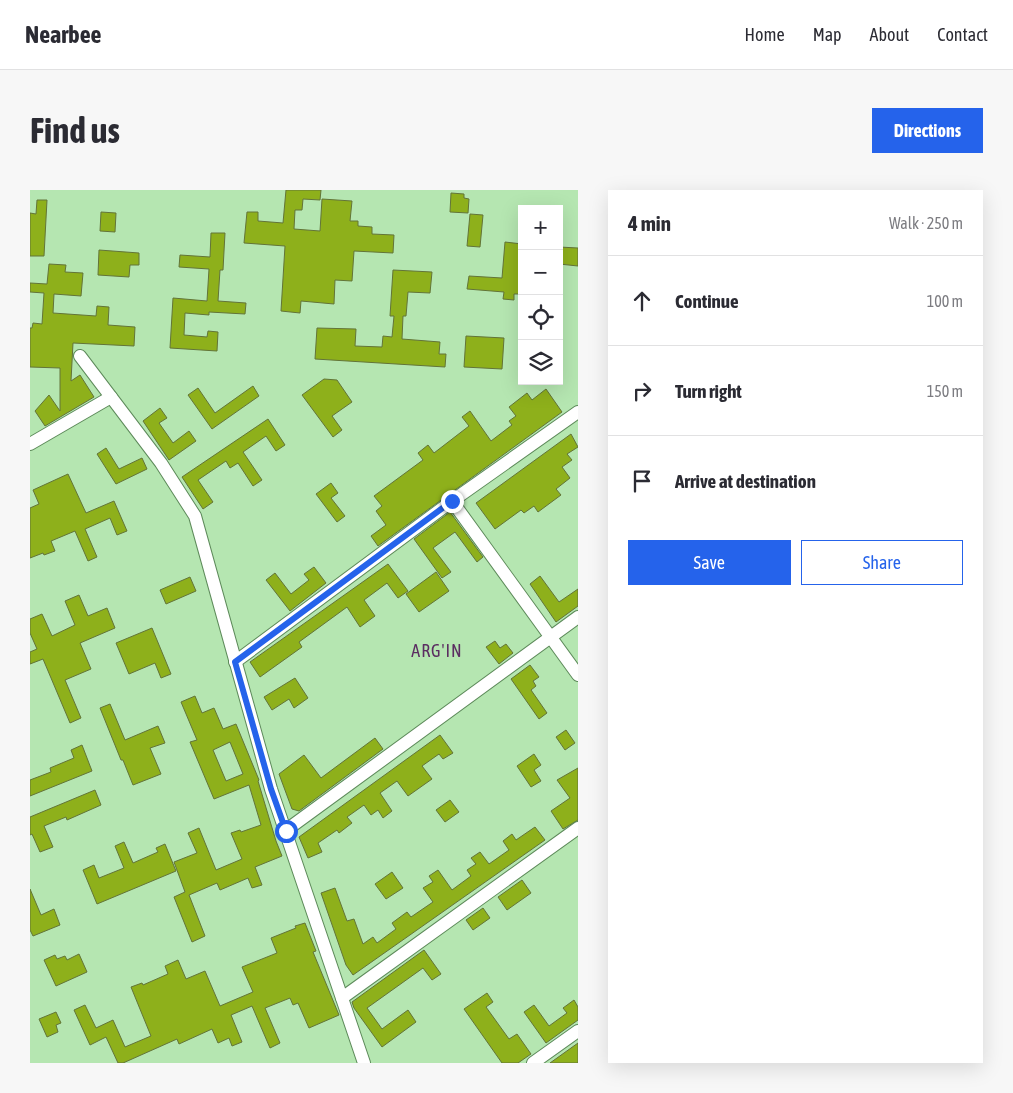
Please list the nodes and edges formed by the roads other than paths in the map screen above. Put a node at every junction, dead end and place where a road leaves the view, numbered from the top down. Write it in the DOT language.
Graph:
graph roads {
  1 [pos="80,356"];
  2 [pos="111,397"];
  3 [pos="578,412"];
  4 [pos="30,444"];
  5 [pos="452,501"];
  6 [pos="578,617"];
  7 [pos="550,636"];
  8 [pos="235,662"];
  9 [pos="578,675"];
  10 [pos="578,828"];
  11 [pos="286,831"];
  12 [pos="342,998"];
  13 [pos="578,1031"];
  14 [pos="364,1063"];
  15 [pos="533,1063"];
  1 -- 2 [label="street"];
  2 -- 4 [label="street"];
  2 -- 8 [label="street"];
  3 -- 5 [label="street"];
  5 -- 7 [label="street"];
  5 -- 8 [label="street"];
  6 -- 7 [label="street"];
  7 -- 9 [label="street"];
  7 -- 11 [label="street"];
  8 -- 11 [label="street"];
  10 -- 12 [label="street"];
  11 -- 12 [label="street"];
  12 -- 14 [label="street"];
  13 -- 15 [label="street"];
}
